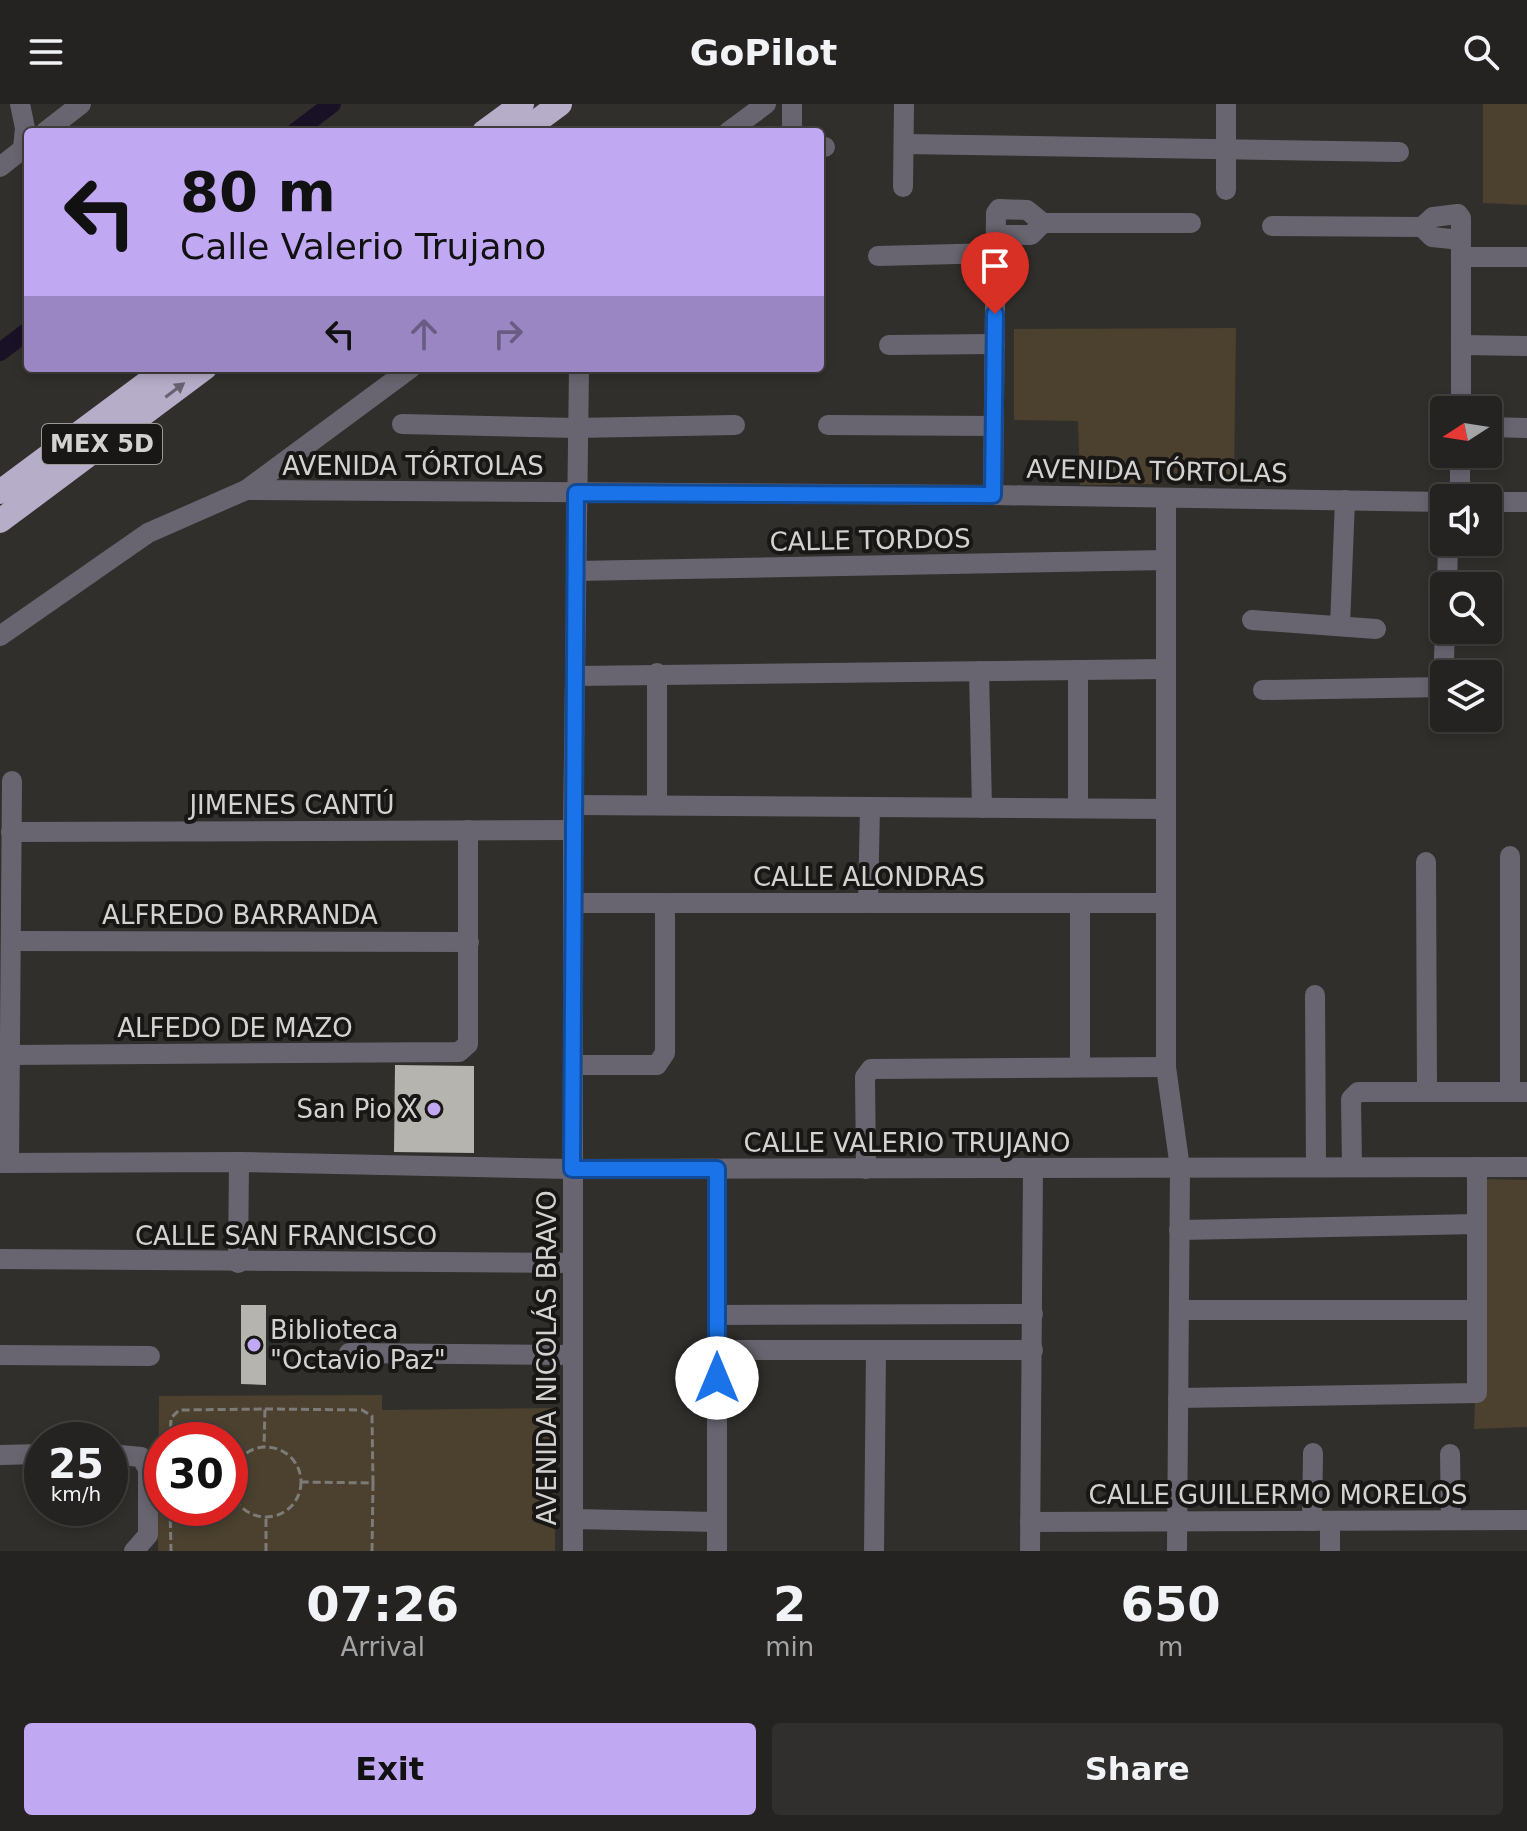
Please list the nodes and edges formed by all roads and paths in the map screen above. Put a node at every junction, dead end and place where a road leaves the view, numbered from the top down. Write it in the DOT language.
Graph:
graph roads {
  1 [pos="20,104"];
  2 [pos="59,104"];
  3 [pos="81,104"];
  4 [pos="522,104"];
  5 [pos="560,104"];
  6 [pos="766,104"];
  7 [pos="792,104"];
  8 [pos="904,104"];
  9 [pos="1226,104"];
  10 [pos="25,128"];
  11 [pos="50,128"];
  12 [pos="489,128"];
  13 [pos="527,128"];
  14 [pos="733,128"];
  15 [pos="792,128"];
  16 [pos="904,144"];
  17 [pos="1226,148"];
  18 [pos="24,149"];
  19 [pos="1399,152"];
  20 [pos="0,167"];
  21 [pos="903,187"];
  22 [pos="1226,190"];
  23 [pos="1191,223"];
  24 [pos="1272,226"];
  25 [pos="996,244"];
  26 [pos="1461,249"];
  27 [pos="878,256"];
  28 [pos="1527,257"];
  29 [pos="995,344"];
  30 [pos="889,345"];
  31 [pos="1462,345"];
  32 [pos="1527,346"];
  33 [pos="162,372"];
  34 [pos="200,372"];
  35 [pos="406,372"];
  36 [pos="579,372"];
  37 [pos="1461,396"];
  38 [pos="402,424"];
  39 [pos="735,425"];
  40 [pos="828,425"];
  41 [pos="994,426"];
  42 [pos="1502,427"];
  43 [pos="576,428"];
  44 [pos="1527,428"];
  45 [pos="246,490"];
  46 [pos="0,492"];
  47 [pos="576,493"];
  48 [pos="993,495"];
  49 [pos="1166,498"];
  50 [pos="1345,500"];
  51 [pos="1430,502"];
  52 [pos="1502,502"];
  53 [pos="1527,502"];
  54 [pos="0,521"];
  55 [pos="1166,560"];
  56 [pos="576,571"];
  57 [pos="1252,620"];
  58 [pos="1340,626"];
  59 [pos="1376,629"];
  60 [pos="0,636"];
  61 [pos="1166,669"];
  62 [pos="1078,670"];
  63 [pos="979,671"];
  64 [pos="657,673"];
  65 [pos="575,676"];
  66 [pos="1430,687"];
  67 [pos="1263,690"];
  68 [pos="12,781"];
  69 [pos="575,805"];
  70 [pos="657,805"];
  71 [pos="870,807"];
  72 [pos="982,808"];
  73 [pos="1078,808"];
  74 [pos="1165,809"];
  75 [pos="468,830"];
  76 [pos="573,830"];
  77 [pos="11,832"];
  78 [pos="1510,856"];
  79 [pos="1426,862"];
  80 [pos="573,903"];
  81 [pos="665,903"];
  82 [pos="868,903"];
  83 [pos="1080,903"];
  84 [pos="1165,903"];
  85 [pos="11,941"];
  86 [pos="469,942"];
  87 [pos="1315,995"];
  88 [pos="10,1055"];
  89 [pos="573,1065"];
  90 [pos="1080,1067"];
  91 [pos="1166,1067"];
  92 [pos="1427,1092"];
  93 [pos="1518,1092"];
  94 [pos="239,1162"];
  95 [pos="4,1163"];
  96 [pos="1352,1166"];
  97 [pos="1316,1167"];
  98 [pos="1477,1167"];
  99 [pos="1527,1167"];
  100 [pos="1033,1168"];
  101 [pos="1180,1168"];
  102 [pos="572,1169"];
  103 [pos="717,1169"];
  104 [pos="866,1169"];
  105 [pos="1477,1224"];
  106 [pos="1179,1230"];
  107 [pos="0,1259"];
  108 [pos="238,1263"];
  109 [pos="572,1263"];
  110 [pos="1179,1310"];
  111 [pos="1477,1310"];
  112 [pos="1033,1314"];
  113 [pos="717,1315"];
  114 [pos="717,1350"];
  115 [pos="876,1350"];
  116 [pos="1033,1350"];
  117 [pos="349,1353"];
  118 [pos="0,1355"];
  119 [pos="572,1355"];
  120 [pos="150,1356"];
  121 [pos="1178,1398"];
  122 [pos="265,1409"];
  123 [pos="171,1422"];
  124 [pos="264,1447"];
  125 [pos="1313,1453"];
  126 [pos="24,1454"];
  127 [pos="1450,1454"];
  128 [pos="0,1455"];
  129 [pos="248,1455"];
  130 [pos="128,1456"];
  131 [pos="301,1482"];
  132 [pos="373,1483"];
  133 [pos="248,1511"];
  134 [pos="266,1518"];
  135 [pos="573,1519"];
  136 [pos="1451,1520"];
  137 [pos="1527,1520"];
  138 [pos="1321,1521"];
  139 [pos="717,1522"];
  140 [pos="1030,1522"];
  141 [pos="1177,1522"];
  142 [pos="170,1526"];
  143 [pos="135,1551"];
  144 [pos="171,1551"];
  145 [pos="266,1551"];
  146 [pos="372,1551"];
  147 [pos="573,1551"];
  148 [pos="717,1551"];
  149 [pos="874,1551"];
  150 [pos="1030,1551"];
  151 [pos="1177,1551"];
  152 [pos="1330,1551"];
  1 -- 10 [label="street"];
  2 -- 3 [label="street"];
  3 -- 11 [label="street"];
  4 -- 12 [label="highway"];
  5 -- 13 [label="highway"];
  6 -- 14 [label="street"];
  7 -- 15 [label="street"];
  8 -- 16 [label="street"];
  9 -- 17 [label="street"];
  16 -- 17 [label="street"];
  16 -- 21 [label="street"];
  17 -- 19 [label="street"];
  17 -- 22 [label="street"];
  18 -- 20 [label="street"];
  23 -- 25 [label="street"];
  24 -- 26 [label="street"];
  25 -- 27 [label="street"];
  25 -- 29 [label="street"];
  26 -- 28 [label="street"];
  26 -- 31 [label="street"];
  29 -- 30 [label="street"];
  29 -- 41 [label="street"];
  31 -- 32 [label="street"];
  31 -- 37 [label="street"];
  33 -- 46 [label="highway, MEX 5D"];
  54 -- 34 [label="highway, MEX 5D, one-way"];
  35 -- 45 [label="street"];
  36 -- 43 [label="street, AVENIDA NICOLÁS BRAVO"];
  38 -- 43 [label="street"];
  39 -- 43 [label="street"];
  40 -- 41 [label="street"];
  41 -- 48 [label="street"];
  42 -- 44 [label="street"];
  43 -- 47 [label="street, AVENIDA NICOLÁS BRAVO"];
  45 -- 47 [label="street, AVENIDA TÓRTOLAS"];
  45 -- 60 [label="street"];
  47 -- 48 [label="street, AVENIDA TÓRTOLAS"];
  47 -- 56 [label="street, AVENIDA NICOLÁS BRAVO"];
  48 -- 49 [label="street, AVENIDA TÓRTOLAS"];
  49 -- 50 [label="street, AVENIDA TÓRTOLAS"];
  49 -- 55 [label="street"];
  50 -- 51 [label="street, AVENIDA TÓRTOLAS"];
  50 -- 58 [label="street"];
  52 -- 53 [label="street"];
  55 -- 56 [label="street, CALLE TORDOS"];
  55 -- 61 [label="street"];
  56 -- 65 [label="street, AVENIDA NICOLÁS BRAVO"];
  57 -- 58 [label="street"];
  58 -- 59 [label="street"];
  61 -- 62 [label="street"];
  61 -- 74 [label="street"];
  62 -- 63 [label="street"];
  62 -- 73 [label="street"];
  63 -- 64 [label="street"];
  63 -- 72 [label="street"];
  64 -- 65 [label="street"];
  64 -- 70 [label="street"];
  65 -- 69 [label="street, AVENIDA NICOLÁS BRAVO"];
  66 -- 67 [label="street"];
  68 -- 77 [label="street"];
  69 -- 70 [label="street"];
  69 -- 76 [label="street, AVENIDA NICOLÁS BRAVO"];
  70 -- 71 [label="street"];
  71 -- 72 [label="street"];
  71 -- 82 [label="street"];
  72 -- 73 [label="street"];
  73 -- 74 [label="street"];
  74 -- 84 [label="street"];
  75 -- 76 [label="street, JIMENES CANTÚ"];
  75 -- 77 [label="street, JIMENES CANTÚ"];
  75 -- 86 [label="street"];
  76 -- 80 [label="street, AVENIDA NICOLÁS BRAVO"];
  77 -- 85 [label="street"];
  78 -- 93 [label="street"];
  79 -- 92 [label="street"];
  80 -- 81 [label="street, CALLE ALONDRAS"];
  80 -- 89 [label="street, AVENIDA NICOLÁS BRAVO"];
  81 -- 82 [label="street, CALLE ALONDRAS"];
  81 -- 89 [label="street"];
  82 -- 83 [label="street, CALLE ALONDRAS"];
  83 -- 84 [label="street, CALLE ALONDRAS"];
  83 -- 90 [label="street"];
  84 -- 91 [label="street"];
  85 -- 86 [label="street, ALFREDO BARRANDA"];
  85 -- 88 [label="street"];
  86 -- 88 [label="street, ALFEDO DE MAZO"];
  87 -- 97 [label="street"];
  88 -- 95 [label="street"];
  89 -- 102 [label="street, AVENIDA NICOLÁS BRAVO"];
  90 -- 91 [label="street"];
  90 -- 104 [label="street"];
  91 -- 101 [label="street"];
  92 -- 93 [label="street"];
  92 -- 96 [label="street"];
  94 -- 95 [label="street, CALLE VALERIO TRUJANO"];
  94 -- 102 [label="street, CALLE VALERIO TRUJANO"];
  94 -- 108 [label="street"];
  96 -- 97 [label="street, CALLE VALERIO TRUJANO"];
  96 -- 98 [label="street, CALLE VALERIO TRUJANO"];
  97 -- 101 [label="street, CALLE VALERIO TRUJANO"];
  98 -- 99 [label="street, CALLE VALERIO TRUJANO"];
  98 -- 105 [label="street"];
  100 -- 101 [label="street, CALLE VALERIO TRUJANO"];
  100 -- 104 [label="street, CALLE VALERIO TRUJANO"];
  100 -- 112 [label="street"];
  101 -- 106 [label="street"];
  102 -- 103 [label="street, CALLE VALERIO TRUJANO"];
  102 -- 109 [label="street, AVENIDA NICOLÁS BRAVO"];
  103 -- 104 [label="street, CALLE VALERIO TRUJANO"];
  103 -- 113 [label="street"];
  105 -- 106 [label="street"];
  105 -- 111 [label="street"];
  106 -- 110 [label="street"];
  107 -- 108 [label="street, CALLE SAN FRANCISCO"];
  108 -- 109 [label="street, CALLE SAN FRANCISCO"];
  109 -- 119 [label="street, AVENIDA NICOLÁS BRAVO"];
  110 -- 111 [label="street"];
  110 -- 121 [label="street"];
  111 -- 121 [label="street"];
  112 -- 113 [label="street"];
  112 -- 116 [label="street"];
  113 -- 114 [label="street"];
  114 -- 115 [label="street"];
  114 -- 139 [label="street"];
  115 -- 116 [label="street"];
  115 -- 149 [label="street"];
  116 -- 140 [label="street"];
  117 -- 119 [label="street"];
  118 -- 120 [label="street"];
  119 -- 135 [label="street, AVENIDA NICOLÁS BRAVO"];
  121 -- 141 [label="street"];
  122 -- 123 [label="path"];
  122 -- 124 [label="path"];
  122 -- 132 [label="path"];
  124 -- 129 [label="path"];
  124 -- 131 [label="path"];
  125 -- 138 [label="street"];
  126 -- 128 [label="street"];
  127 -- 136 [label="street"];
  130 -- 143 [label="street"];
  131 -- 132 [label="path"];
  131 -- 134 [label="path"];
  132 -- 146 [label="path"];
  133 -- 134 [label="path"];
  134 -- 145 [label="path"];
  135 -- 139 [label="street"];
  135 -- 147 [label="street, AVENIDA NICOLÁS BRAVO"];
  136 -- 137 [label="street, CALLE GUILLERMO MORELOS"];
  136 -- 138 [label="street, CALLE GUILLERMO MORELOS"];
  138 -- 141 [label="street, CALLE GUILLERMO MORELOS"];
  138 -- 152 [label="street"];
  139 -- 148 [label="street"];
  140 -- 141 [label="street, CALLE GUILLERMO MORELOS"];
  140 -- 150 [label="street"];
  141 -- 151 [label="street"];
  142 -- 144 [label="path"];
}
